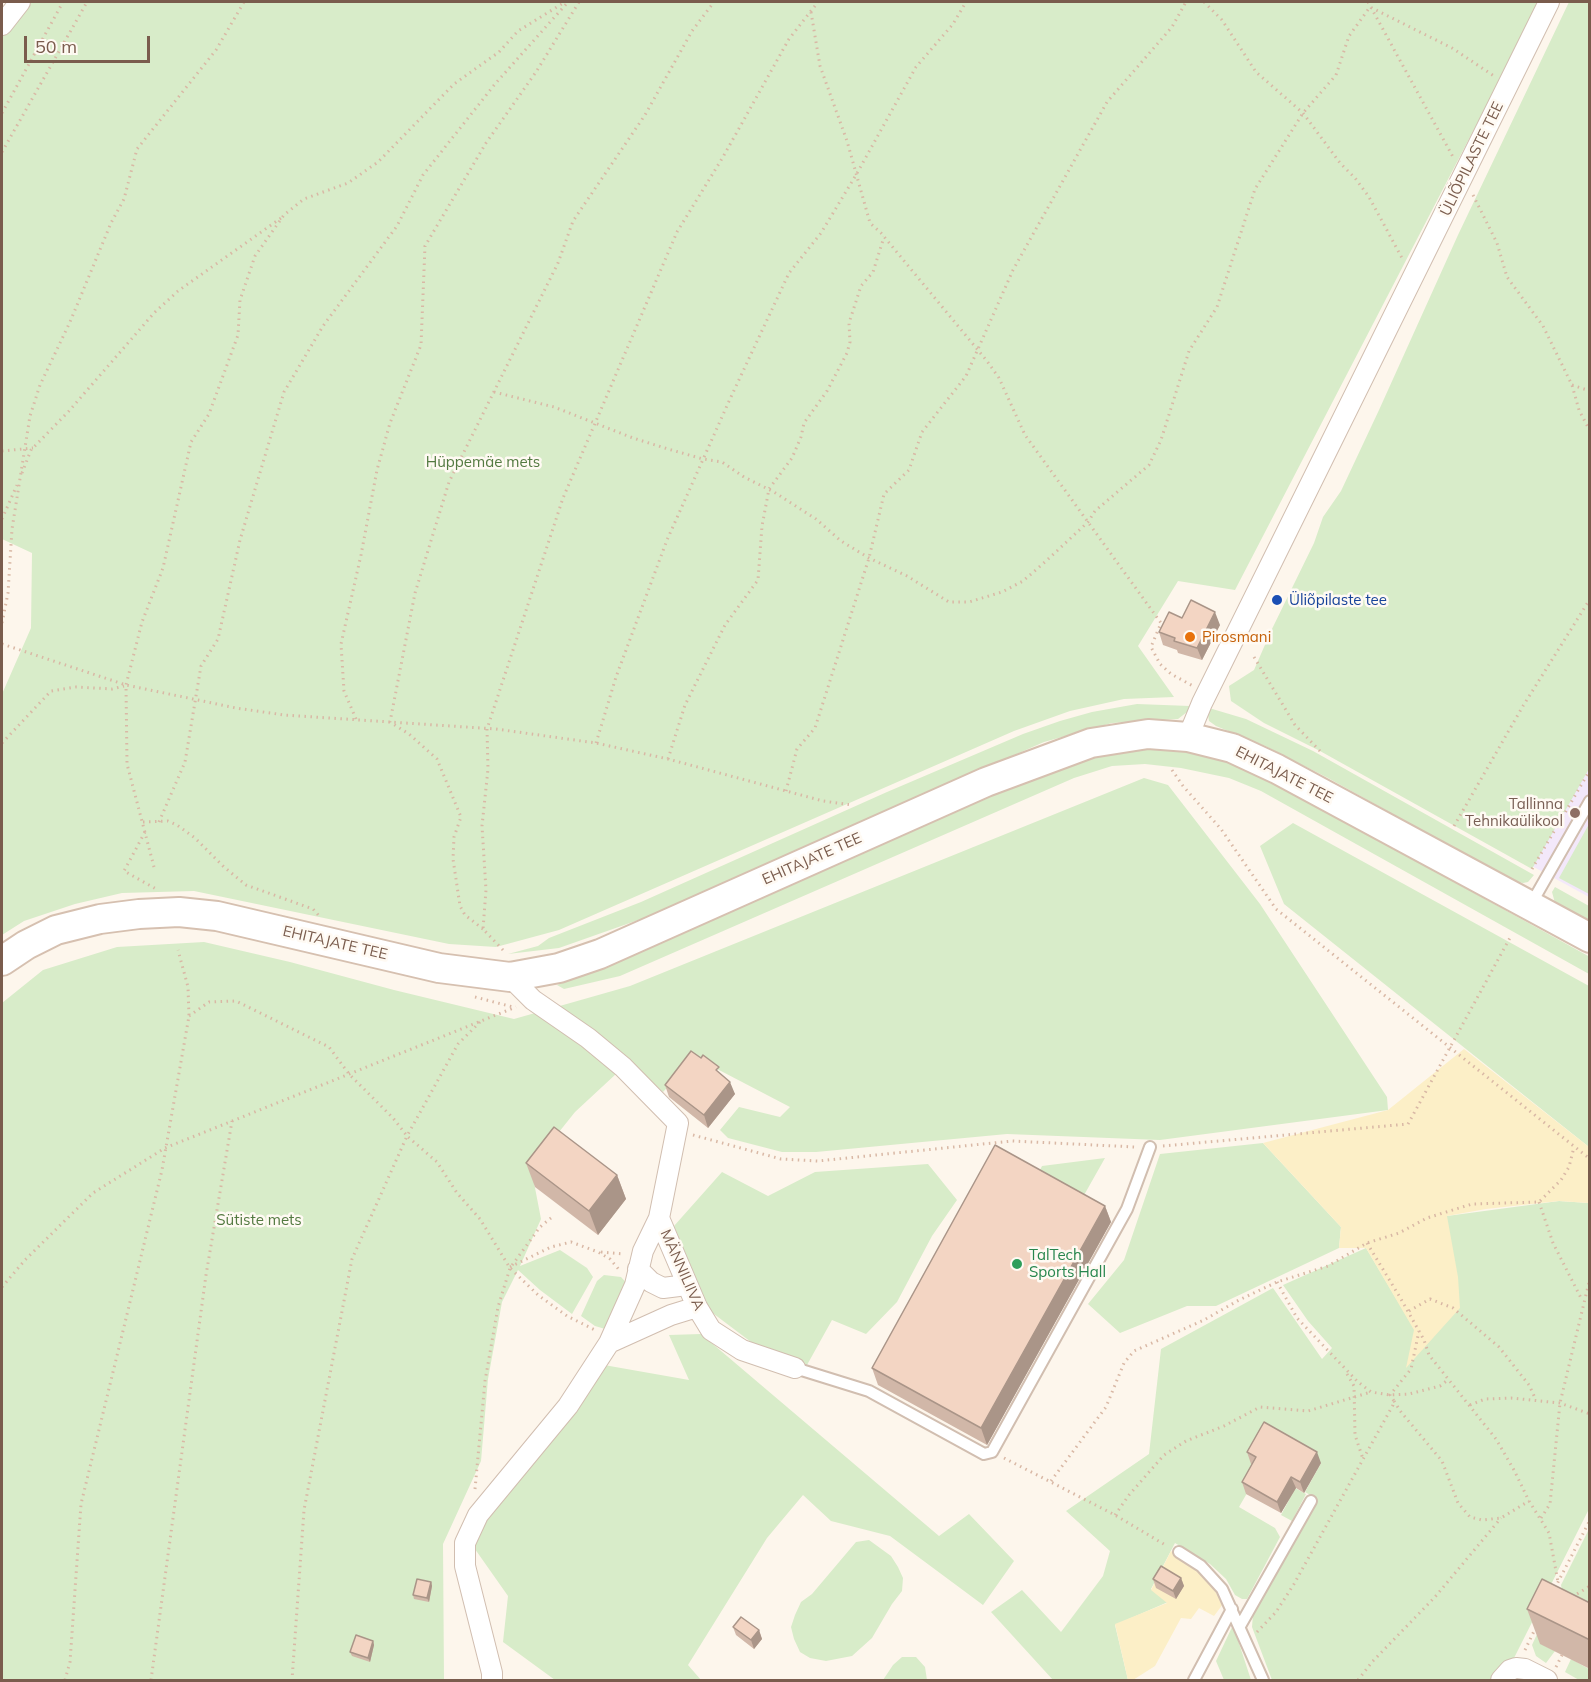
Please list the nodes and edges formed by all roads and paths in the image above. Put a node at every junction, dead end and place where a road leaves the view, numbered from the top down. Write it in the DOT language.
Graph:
graph roads {
  1 [pos="20,2"];
  2 [pos="63,2"];
  3 [pos="87,2"];
  4 [pos="244,2"];
  5 [pos="566,2"];
  6 [pos="579,2"];
  7 [pos="714,2"];
  8 [pos="818,2"];
  9 [pos="966,2"];
  10 [pos="1185,2"];
  11 [pos="1204,2"];
  12 [pos="1368,2"];
  13 [pos="1549,2"];
  14 [pos="1370,7"];
  15 [pos="810,12"];
  16 [pos="2,25"];
  17 [pos="1508,86"];
  18 [pos="2,112"];
  19 [pos="1303,113"];
  20 [pos="2,152"];
  21 [pos="856,175"];
  22 [pos="1464,177"];
  23 [pos="284,215"];
  24 [pos="884,237"];
  25 [pos="1413,278"];
  26 [pos="978,351"];
  27 [pos="1572,385"];
  28 [pos="1590,391"];
  29 [pos="494,392"];
  30 [pos="595,423"];
  31 [pos="1590,431"];
  32 [pos="25,448"];
  33 [pos="34,448"];
  34 [pos="2,451"];
  35 [pos="703,459"];
  36 [pos="20,480"];
  37 [pos="769,489"];
  38 [pos="2,519"];
  39 [pos="1088,522"];
  40 [pos="869,558"];
  41 [pos="1590,599"];
  42 [pos="2,623"];
  43 [pos="2,644"];
  44 [pos="1254,657"];
  45 [pos="126,685"];
  46 [pos="1208,693"];
  47 [pos="195,700"];
  48 [pos="356,719"];
  49 [pos="390,722"];
  50 [pos="487,729"];
  51 [pos="1188,737"];
  52 [pos="2,743"];
  53 [pos="596,743"];
  54 [pos="1320,751"];
  55 [pos="668,759"];
  56 [pos="1172,770"];
  57 [pos="1590,770"];
  58 [pos="786,791"];
  59 [pos="1590,801"];
  60 [pos="852,805"];
  61 [pos="143,822"];
  62 [pos="159,822"];
  63 [pos="1455,826"];
  64 [pos="145,832"];
  65 [pos="154,867"];
  66 [pos="1532,869"];
  67 [pos="165,894"];
  68 [pos="1530,906"];
  69 [pos="323,920"];
  70 [pos="483,929"];
  71 [pos="1511,936"];
  72 [pos="1590,938"];
  73 [pos="178,950"];
  74 [pos="503,950"];
  75 [pos="2,961"];
  76 [pos="510,977"];
  77 [pos="472,996"];
  78 [pos="533,1000"];
  79 [pos="514,1007"];
  80 [pos="189,1016"];
  81 [pos="482,1021"];
  82 [pos="1451,1048"];
  83 [pos="349,1074"];
  84 [pos="232,1121"];
  85 [pos="676,1130"];
  86 [pos="407,1136"];
  87 [pos="995,1142"];
  88 [pos="1575,1147"];
  89 [pos="165,1148"];
  90 [pos="1150,1148"];
  91 [pos="996,1151"];
  92 [pos="1590,1159"];
  93 [pos="1539,1202"];
  94 [pos="551,1218"];
  95 [pos="659,1218"];
  96 [pos="1367,1243"];
  97 [pos="598,1252"];
  98 [pos="639,1265"];
  99 [pos="510,1268"];
  100 [pos="1590,1278"];
  101 [pos="686,1282"];
  102 [pos="1277,1282"];
  103 [pos="2,1287"];
  104 [pos="1583,1301"];
  105 [pos="697,1307"];
  106 [pos="1408,1311"];
  107 [pos="1419,1331"];
  108 [pos="611,1339"];
  109 [pos="795,1368"];
  110 [pos="1346,1370"];
  111 [pos="1449,1379"];
  112 [pos="1371,1392"];
  113 [pos="1390,1395"];
  114 [pos="1354,1397"];
  115 [pos="1536,1400"];
  116 [pos="1394,1401"];
  117 [pos="1560,1403"];
  118 [pos="1470,1405"];
  119 [pos="1590,1414"];
  120 [pos="992,1452"];
  121 [pos="1363,1459"];
  122 [pos="1051,1482"];
  123 [pos="475,1494"];
  124 [pos="1311,1501"];
  125 [pos="1529,1502"];
  126 [pos="1115,1515"];
  127 [pos="1501,1518"];
  128 [pos="1540,1519"];
  129 [pos="1590,1520"];
  130 [pos="1179,1552"];
  131 [pos="1558,1582"];
  132 [pos="1590,1586"];
  133 [pos="1553,1592"];
  134 [pos="1568,1600"];
  135 [pos="1232,1609"];
  136 [pos="1539,1620"];
  137 [pos="1240,1626"];
  138 [pos="1247,1642"];
  139 [pos="1562,1655"];
  140 [pos="1509,1674"];
  141 [pos="1551,1675"];
  142 [pos="66,1680"];
  143 [pos="151,1680"];
  144 [pos="292,1680"];
  145 [pos="492,1680"];
  146 [pos="1194,1680"];
  147 [pos="1263,1680"];
  148 [pos="1358,1680"];
  1 -- 16 [label="street"];
  2 -- 18 [label="path"];
  3 -- 20 [label="path"];
  4 -- 32 [label="path"];
  5 -- 23 [label="path"];
  5 -- 47 [label="path"];
  6 -- 48 [label="path"];
  7 -- 29 [label="path"];
  8 -- 15 [label="path"];
  9 -- 21 [label="path"];
  10 -- 26 [label="path"];
  11 -- 19 [label="path"];
  12 -- 14 [label="path"];
  13 -- 17 [label="street, ÜLIÕPILASTE TEE"];
  14 -- 17 [label="path"];
  14 -- 19 [label="path"];
  14 -- 22 [label="path"];
  15 -- 21 [label="path"];
  15 -- 30 [label="path"];
  17 -- 22 [label="street, ÜLIÕPILASTE TEE"];
  19 -- 25 [label="path"];
  19 -- 39 [label="path"];
  21 -- 24 [label="path"];
  21 -- 35 [label="path"];
  22 -- 25 [label="street, ÜLIÕPILASTE TEE"];
  22 -- 27 [label="path"];
  23 -- 33 [label="path"];
  23 -- 45 [label="path"];
  24 -- 26 [label="path"];
  24 -- 37 [label="path"];
  25 -- 46 [label="street, ÜLIÕPILASTE TEE"];
  26 -- 39 [label="path"];
  26 -- 40 [label="path"];
  27 -- 28 [label="path"];
  27 -- 31 [label="path"];
  29 -- 30 [label="path"];
  29 -- 49 [label="path"];
  30 -- 35 [label="path"];
  30 -- 50 [label="path"];
  32 -- 33 [label="path"];
  32 -- 34 [label="path"];
  32 -- 36 [label="path"];
  33 -- 36 [label="path"];
  35 -- 37 [label="path"];
  35 -- 53 [label="path"];
  36 -- 38 [label="path"];
  36 -- 42 [label="path"];
  37 -- 40 [label="path"];
  37 -- 55 [label="path"];
  39 -- 40 [label="path"];
  39 -- 46 [label="path"];
  40 -- 58 [label="path"];
  41 -- 63 [label="path"];
  43 -- 45 [label="path"];
  44 -- 54 [label="path"];
  45 -- 47 [label="path"];
  45 -- 52 [label="path"];
  45 -- 61 [label="path"];
  46 -- 51 [label="street, ÜLIÕPILASTE TEE"];
  47 -- 48 [label="path"];
  47 -- 62 [label="path"];
  48 -- 49 [label="path"];
  49 -- 50 [label="path"];
  49 -- 70 [label="path"];
  50 -- 53 [label="path"];
  50 -- 70 [label="path"];
  51 -- 68 [label="main road, EHITAJATE TEE"];
  51 -- 76 [label="main road, EHITAJATE TEE"];
  53 -- 55 [label="path"];
  55 -- 58 [label="path"];
  56 -- 82 [label="path"];
  57 -- 66 [label="path"];
  58 -- 60 [label="path"];
  59 -- 68 [label="lane"];
  61 -- 62 [label="path"];
  61 -- 64 [label="path"];
  62 -- 69 [label="path"];
  64 -- 65 [label="path"];
  64 -- 67 [label="path"];
  68 -- 72 [label="main road, EHITAJATE TEE"];
  70 -- 74 [label="path"];
  71 -- 82 [label="path"];
  73 -- 80 [label="path"];
  75 -- 76 [label="main road, EHITAJATE TEE"];
  76 -- 78 [label="street"];
  77 -- 79 [label="path"];
  78 -- 79 [label="path"];
  78 -- 85 [label="street"];
  79 -- 81 [label="path"];
  80 -- 83 [label="path"];
  80 -- 89 [label="path"];
  81 -- 83 [label="path"];
  81 -- 86 [label="path"];
  82 -- 88 [label="path"];
  82 -- 90 [label="path"];
  83 -- 84 [label="path"];
  83 -- 86 [label="path"];
  84 -- 89 [label="path"];
  84 -- 143 [label="path"];
  85 -- 87 [label="path"];
  85 -- 95 [label="street, MÄNNILIIVA"];
  86 -- 99 [label="path"];
  86 -- 144 [label="path"];
  87 -- 90 [label="path"];
  87 -- 91 [label="path"];
  88 -- 92 [label="path"];
  88 -- 93 [label="path"];
  89 -- 103 [label="path"];
  89 -- 142 [label="path"];
  90 -- 120 [label="lane"];
  93 -- 96 [label="path"];
  93 -- 104 [label="path"];
  94 -- 99 [label="path"];
  95 -- 98 [label="street"];
  95 -- 101 [label="street, MÄNNILIIVA"];
  96 -- 102 [label="path"];
  96 -- 106 [label="path"];
  97 -- 98 [label="path"];
  97 -- 98 [label="path"];
  97 -- 99 [label="path"];
  98 -- 101 [label="street"];
  98 -- 108 [label="street"];
  99 -- 108 [label="path"];
  99 -- 123 [label="path"];
  100 -- 104 [label="path"];
  101 -- 105 [label="street, MÄNNILIIVA"];
  102 -- 110 [label="path"];
  102 -- 122 [label="path"];
  104 -- 117 [label="path"];
  105 -- 108 [label="street"];
  105 -- 109 [label="street, MÄNNILIIVA"];
  106 -- 107 [label="path"];
  106 -- 115 [label="path"];
  107 -- 111 [label="path"];
  107 -- 113 [label="path"];
  108 -- 145 [label="street"];
  109 -- 120 [label="lane"];
  110 -- 112 [label="path"];
  110 -- 114 [label="path"];
  111 -- 113 [label="path"];
  111 -- 118 [label="path"];
  112 -- 113 [label="path"];
  112 -- 114 [label="path"];
  113 -- 116 [label="path"];
  114 -- 121 [label="path"];
  114 -- 126 [label="path"];
  115 -- 117 [label="path"];
  115 -- 118 [label="path"];
  116 -- 121 [label="path"];
  116 -- 127 [label="path"];
  117 -- 119 [label="path"];
  117 -- 128 [label="path"];
  118 -- 125 [label="path"];
  120 -- 122 [label="path"];
  121 -- 138 [label="path"];
  122 -- 126 [label="path"];
  124 -- 137 [label="lane"];
  125 -- 127 [label="path"];
  125 -- 128 [label="path"];
  126 -- 130 [label="path"];
  127 -- 148 [label="path"];
  128 -- 131 [label="path"];
  129 -- 131 [label="path"];
  130 -- 135 [label="lane"];
  131 -- 133 [label="path"];
  132 -- 134 [label="path"];
  135 -- 137 [label="lane"];
  135 -- 146 [label="lane"];
  136 -- 140 [label="path"];
  137 -- 138 [label="lane"];
  138 -- 147 [label="lane"];
  139 -- 141 [label="path"];
  140 -- 141 [label="street"];
}
